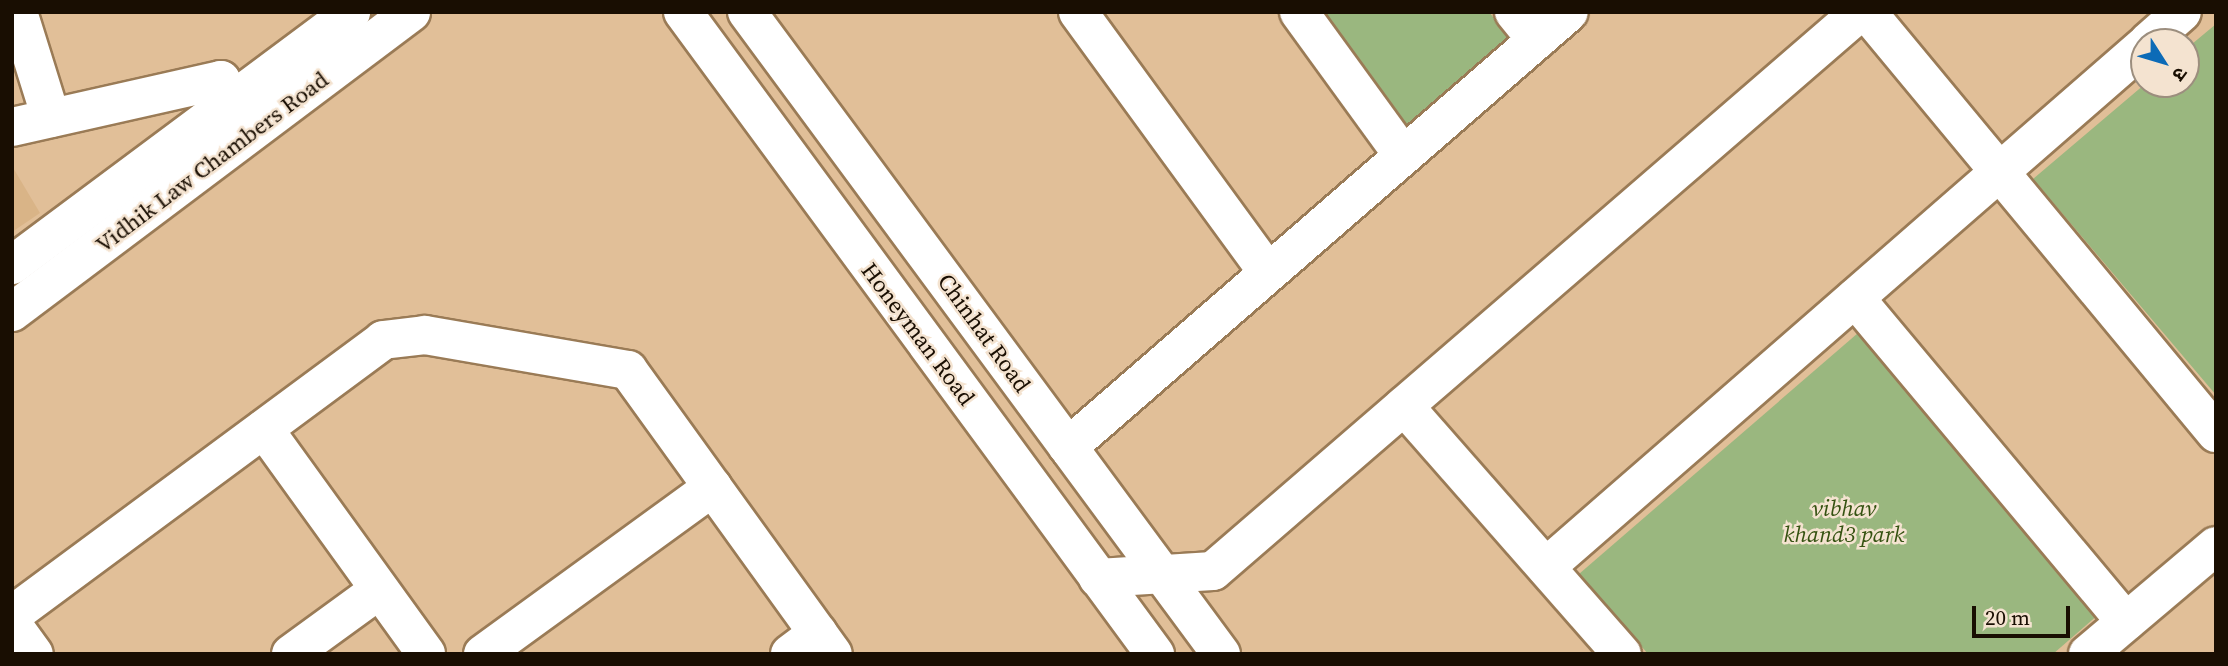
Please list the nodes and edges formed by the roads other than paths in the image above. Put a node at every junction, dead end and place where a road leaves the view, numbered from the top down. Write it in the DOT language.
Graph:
graph roads {
  1 [pos="18,12"];
  2 [pos="351,12"];
  3 [pos="683,12"];
  4 [pos="1078,12"];
  5 [pos="1299,12"];
  6 [pos="1569,12"];
  7 [pos="1860,12"];
  8 [pos="1867,12"];
  9 [pos="2182,12"];
  10 [pos="753,15"];
  11 [pos="395,17"];
  12 [pos="1526,26"];
  13 [pos="2164,28"];
  14 [pos="710,50"];
  15 [pos="2130,58"];
  16 [pos="232,101"];
  17 [pos="51,118"];
  18 [pos="12,127"];
  19 [pos="1403,155"];
  20 [pos="1999,172"];
  21 [pos="12,265"];
  22 [pos="1267,271"];
  23 [pos="1855,298"];
  24 [pos="12,312"];
  25 [pos="1405,406"];
  26 [pos="264,429"];
  27 [pos="2216,433"];
  28 [pos="1068,447"];
  29 [pos="713,486"];
  30 [pos="2216,546"];
  31 [pos="1546,567"];
  32 [pos="1163,576"];
  33 [pos="1098,578"];
  34 [pos="379,590"];
  35 [pos="12,615"];
  36 [pos="2126,622"];
  37 [pos="12,624"];
  38 [pos="814,647"];
  39 [pos="34,654"];
  40 [pos="291,654"];
  41 [pos="426,654"];
  42 [pos="483,654"];
  43 [pos="1155,654"];
  44 [pos="1221,654"];
  45 [pos="1622,654"];
  46 [pos="2088,654"];
  1 -- 17 [label="street"];
  2 -- 16 [label="street, Vidhik Law Chambers Road"];
  3 -- 14 [label="street, Honeyman Road"];
  4 -- 22 [label="street"];
  5 -- 19 [label="street"];
  6 -- 12 [label="street"];
  7 -- 25 [label="street"];
  8 -- 20 [label="street"];
  9 -- 13 [label="street"];
  10 -- 14 [label="street"];
  10 -- 28 [label="street, Chinhat Road"];
  11 -- 24 [label="street, Vidhik Law Chambers Road"];
  12 -- 19 [label="street"];
  14 -- 33 [label="street, Honeyman Road"];
  15 -- 20 [label="street"];
  16 -- 17 [label="street"];
  16 -- 21 [label="street, Vidhik Law Chambers Road"];
  17 -- 18 [label="street"];
  19 -- 22 [label="street"];
  20 -- 23 [label="street"];
  20 -- 27 [label="street"];
  22 -- 28 [label="street"];
  23 -- 31 [label="street"];
  23 -- 36 [label="street"];
  25 -- 31 [label="street"];
  25 -- 32 [label="street"];
  26 -- 29 [label="street"];
  26 -- 34 [label="street"];
  26 -- 35 [label="street"];
  28 -- 32 [label="street, Chinhat Road"];
  29 -- 38 [label="street"];
  29 -- 42 [label="street"];
  30 -- 36 [label="street"];
  31 -- 45 [label="street"];
  32 -- 33 [label="street"];
  32 -- 44 [label="street, Chinhat Road"];
  33 -- 43 [label="street, Honeyman Road"];
  34 -- 40 [label="street"];
  34 -- 41 [label="street"];
  36 -- 46 [label="street"];
  37 -- 39 [label="street"];
}
